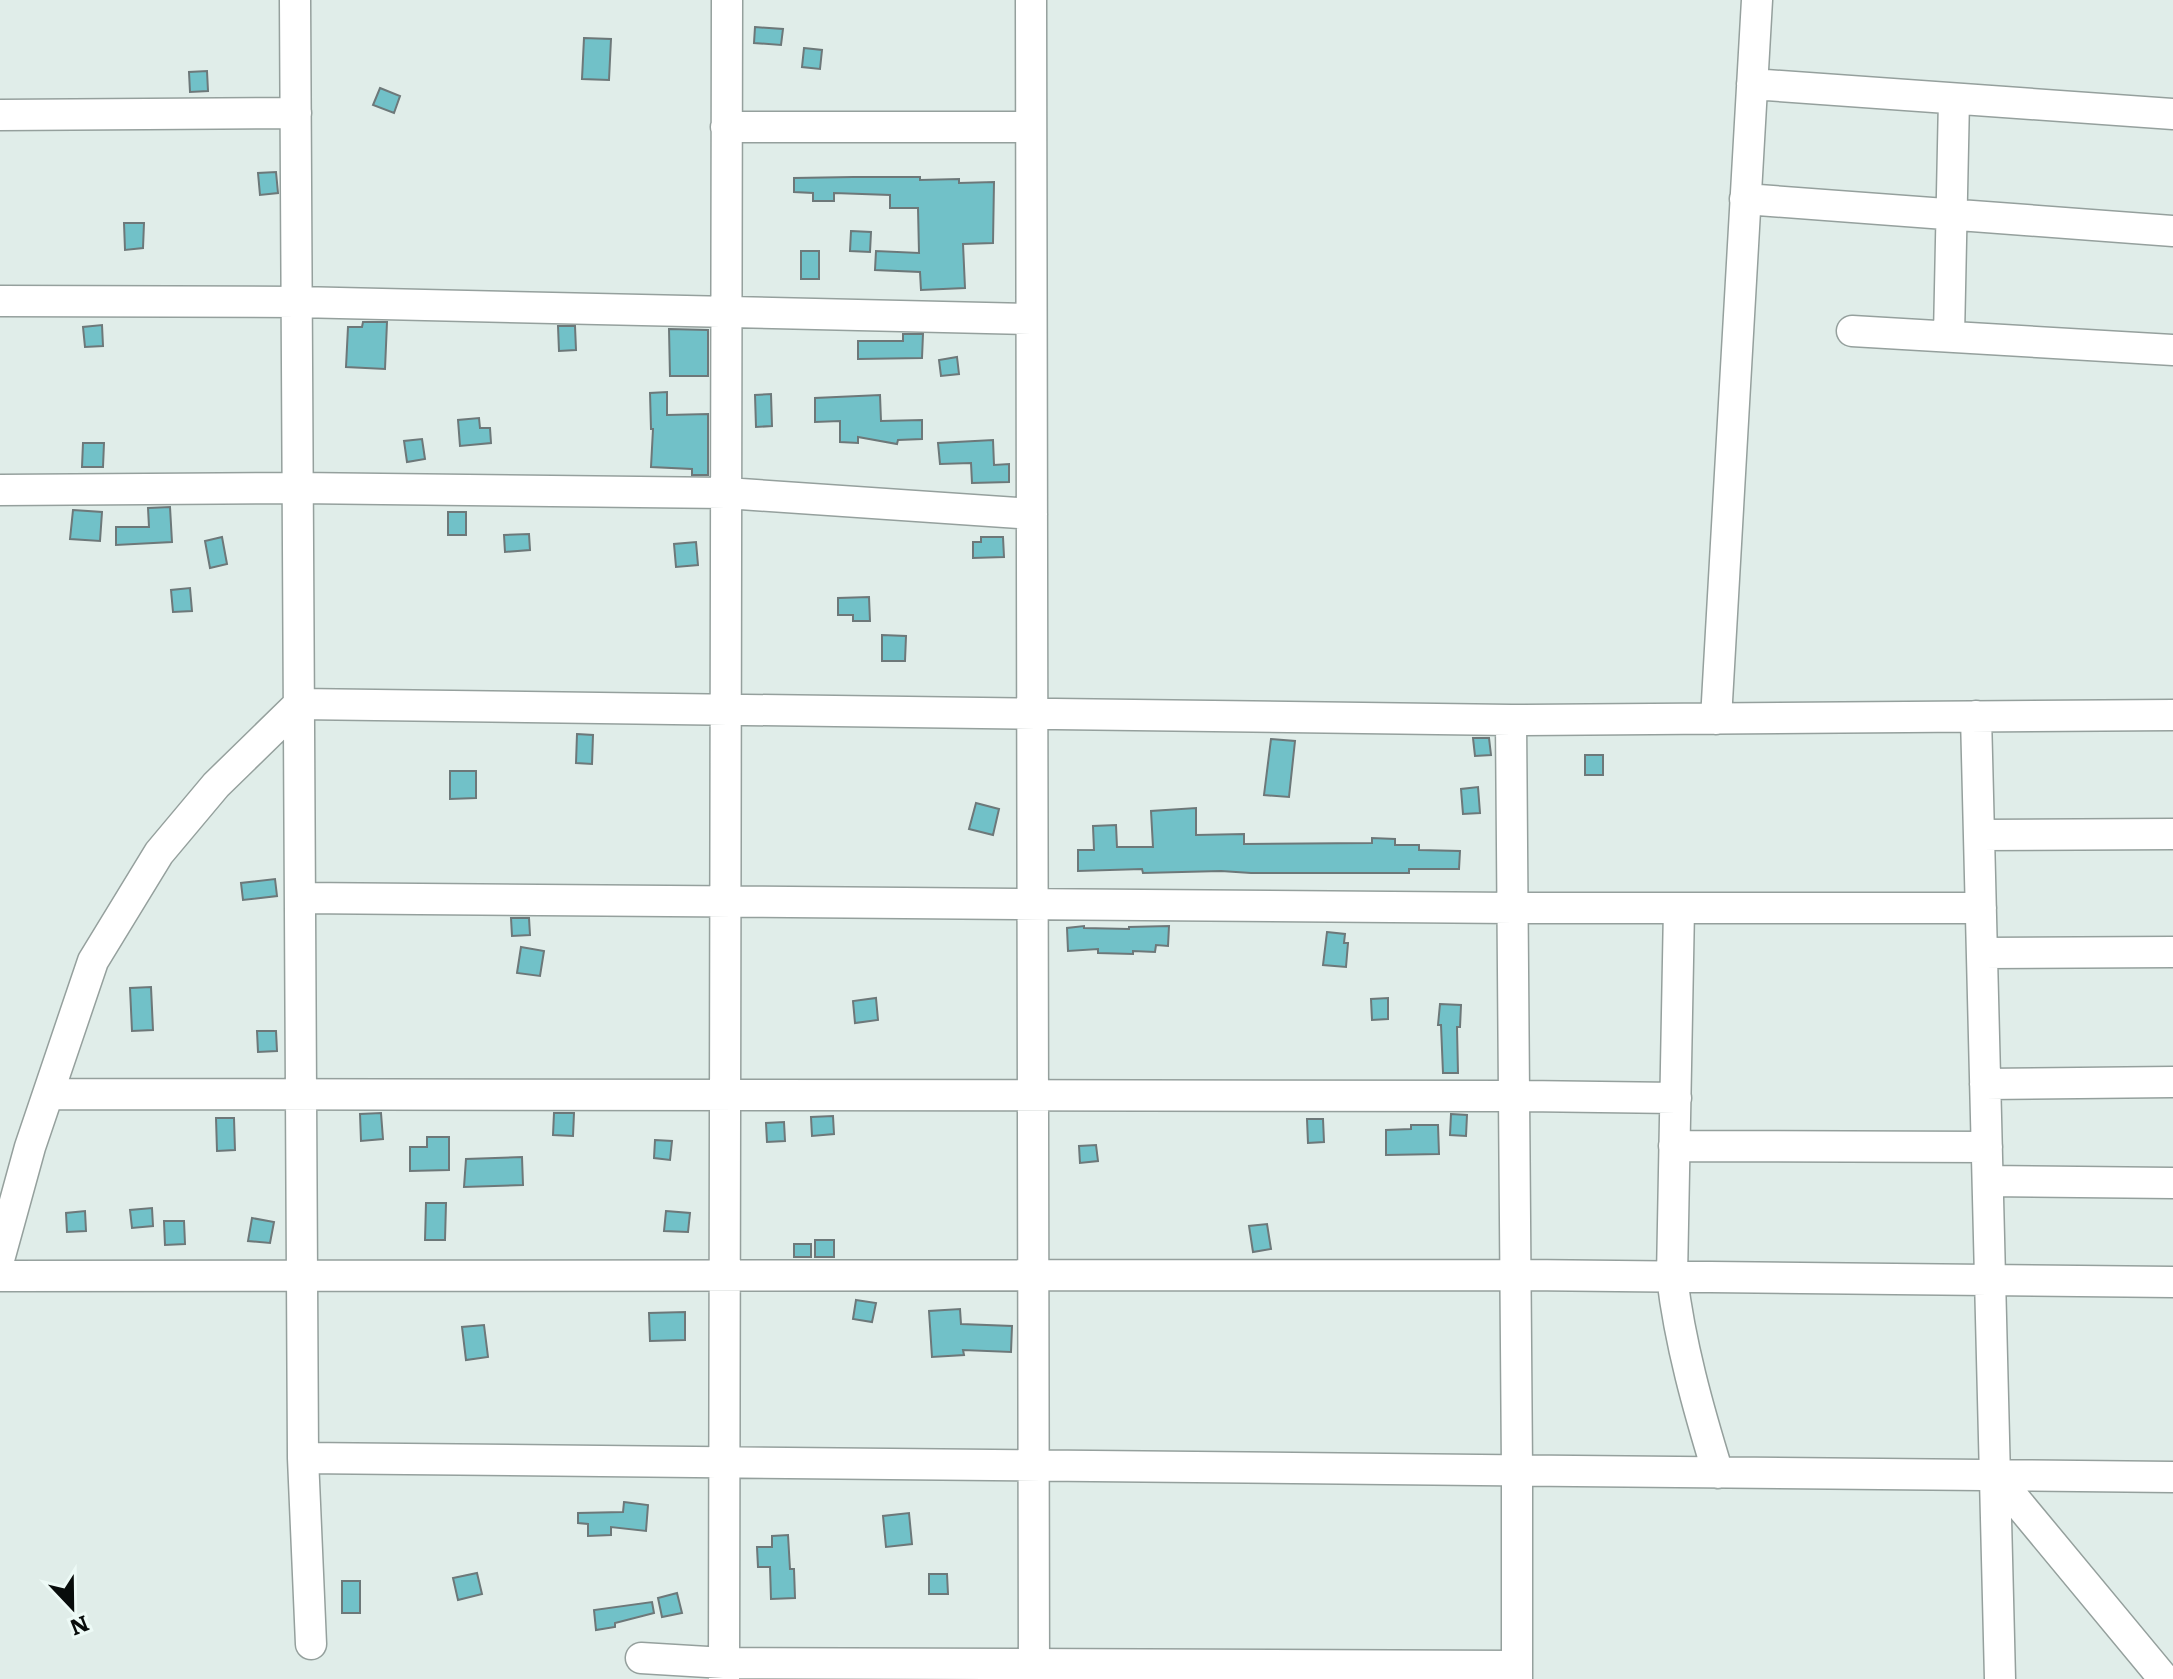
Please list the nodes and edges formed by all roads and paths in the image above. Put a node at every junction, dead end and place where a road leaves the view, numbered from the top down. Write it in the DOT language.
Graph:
graph roads {
  1 [pos="295,0"];
  2 [pos="727,0"];
  3 [pos="1031,0"];
  4 [pos="1757,0"];
  5 [pos="1752,84"];
  6 [pos="1954,99"];
  7 [pos="296,113"];
  8 [pos="2173,114"];
  9 [pos="0,115"];
  10 [pos="726,127"];
  11 [pos="1031,127"];
  12 [pos="1745,199"];
  13 [pos="1952,215"];
  14 [pos="2173,231"];
  15 [pos="0,301"];
  16 [pos="297,302"];
  17 [pos="726,312"];
  18 [pos="1031,319"];
  19 [pos="1852,331"];
  20 [pos="1949,336"];
  21 [pos="2173,350"];
  22 [pos="298,488"];
  23 [pos="0,490"];
  24 [pos="726,493"];
  25 [pos="1032,514"];
  26 [pos="299,704"];
  27 [pos="725,710"];
  28 [pos="1032,714"];
  29 [pos="2173,715"];
  30 [pos="1976,716"];
  31 [pos="1716,719"];
  32 [pos="1511,720"];
  33 [pos="2173,834"];
  34 [pos="1979,835"];
  35 [pos="300,898"];
  36 [pos="725,902"];
  37 [pos="1033,904"];
  38 [pos="1513,908"];
  39 [pos="1679,908"];
  40 [pos="1981,908"];
  41 [pos="2173,952"];
  42 [pos="1982,953"];
  43 [pos="2173,1082"];
  44 [pos="1985,1084"];
  45 [pos="48,1094"];
  46 [pos="301,1094"];
  47 [pos="725,1095"];
  48 [pos="1033,1095"];
  49 [pos="1514,1096"];
  50 [pos="1676,1098"];
  51 [pos="1674,1146"];
  52 [pos="1987,1147"];
  53 [pos="1988,1181"];
  54 [pos="2173,1183"];
  55 [pos="0,1256"];
  56 [pos="725,1275"];
  57 [pos="1034,1275"];
  58 [pos="1516,1275"];
  59 [pos="0,1276"];
  60 [pos="302,1276"];
  61 [pos="1672,1277"];
  62 [pos="1990,1280"];
  63 [pos="2173,1282"];
  64 [pos="303,1458"];
  65 [pos="724,1462"];
  66 [pos="1034,1466"];
  67 [pos="1517,1470"];
  68 [pos="1718,1473"];
  69 [pos="1995,1475"];
  70 [pos="2173,1477"];
  71 [pos="311,1644"];
  72 [pos="641,1658"];
  73 [pos="724,1671"];
  74 [pos="1034,1671"];
  75 [pos="1517,1672"];
  76 [pos="2000,1679"];
  77 [pos="2164,1679"];
  1 -- 7 [label="street"];
  2 -- 10 [label="street"];
  3 -- 11 [label="street"];
  4 -- 5 [label="street"];
  5 -- 6 [label="street"];
  5 -- 12 [label="street"];
  6 -- 8 [label="street"];
  6 -- 13 [label="street"];
  7 -- 9 [label="street"];
  7 -- 16 [label="street"];
  10 -- 11 [label="street"];
  10 -- 17 [label="street"];
  11 -- 18 [label="street"];
  12 -- 13 [label="street"];
  12 -- 31 [label="street"];
  13 -- 14 [label="street"];
  13 -- 20 [label="street"];
  15 -- 16 [label="street"];
  16 -- 17 [label="street"];
  16 -- 22 [label="street"];
  17 -- 18 [label="street"];
  17 -- 24 [label="street"];
  18 -- 25 [label="street"];
  19 -- 20 [label="street"];
  20 -- 21 [label="street"];
  22 -- 23 [label="street"];
  22 -- 24 [label="street"];
  22 -- 26 [label="street"];
  24 -- 25 [label="street"];
  24 -- 27 [label="street"];
  25 -- 28 [label="street"];
  26 -- 27 [label="street"];
  26 -- 35 [label="street"];
  26 -- 45 [label="street"];
  27 -- 28 [label="street"];
  27 -- 36 [label="street"];
  28 -- 32 [label="street"];
  28 -- 37 [label="street"];
  29 -- 30 [label="street"];
  30 -- 31 [label="street"];
  30 -- 34 [label="street"];
  31 -- 32 [label="street"];
  32 -- 38 [label="street"];
  33 -- 34 [label="street"];
  34 -- 40 [label="street"];
  35 -- 36 [label="street"];
  35 -- 46 [label="street"];
  36 -- 37 [label="street"];
  36 -- 47 [label="street"];
  37 -- 38 [label="street"];
  37 -- 48 [label="street"];
  38 -- 39 [label="street"];
  38 -- 49 [label="street"];
  39 -- 40 [label="street"];
  39 -- 50 [label="street"];
  40 -- 42 [label="street"];
  41 -- 42 [label="street"];
  42 -- 44 [label="street"];
  43 -- 44 [label="street"];
  44 -- 52 [label="street"];
  45 -- 46 [label="street"];
  45 -- 55 [label="street"];
  46 -- 47 [label="street"];
  46 -- 60 [label="street"];
  47 -- 48 [label="street"];
  47 -- 56 [label="street"];
  48 -- 49 [label="street"];
  48 -- 57 [label="street"];
  49 -- 50 [label="street"];
  49 -- 58 [label="street"];
  50 -- 51 [label="street"];
  51 -- 52 [label="street"];
  51 -- 61 [label="street"];
  52 -- 53 [label="street"];
  53 -- 54 [label="street"];
  53 -- 62 [label="street"];
  56 -- 57 [label="street"];
  56 -- 60 [label="street"];
  56 -- 65 [label="street"];
  57 -- 58 [label="street"];
  57 -- 66 [label="street"];
  58 -- 61 [label="street"];
  58 -- 67 [label="street"];
  59 -- 60 [label="street"];
  60 -- 64 [label="street"];
  61 -- 62 [label="street"];
  61 -- 68 [label="street"];
  62 -- 63 [label="street"];
  62 -- 69 [label="street"];
  64 -- 65 [label="street"];
  64 -- 71 [label="street"];
  65 -- 66 [label="street"];
  65 -- 73 [label="street"];
  66 -- 67 [label="street"];
  66 -- 74 [label="street"];
  67 -- 68 [label="street"];
  67 -- 75 [label="street"];
  68 -- 69 [label="street"];
  69 -- 70 [label="street"];
  69 -- 76 [label="street"];
  69 -- 77 [label="street"];
  72 -- 73 [label="street"];
  73 -- 74 [label="street"];
  74 -- 75 [label="street"];
}
